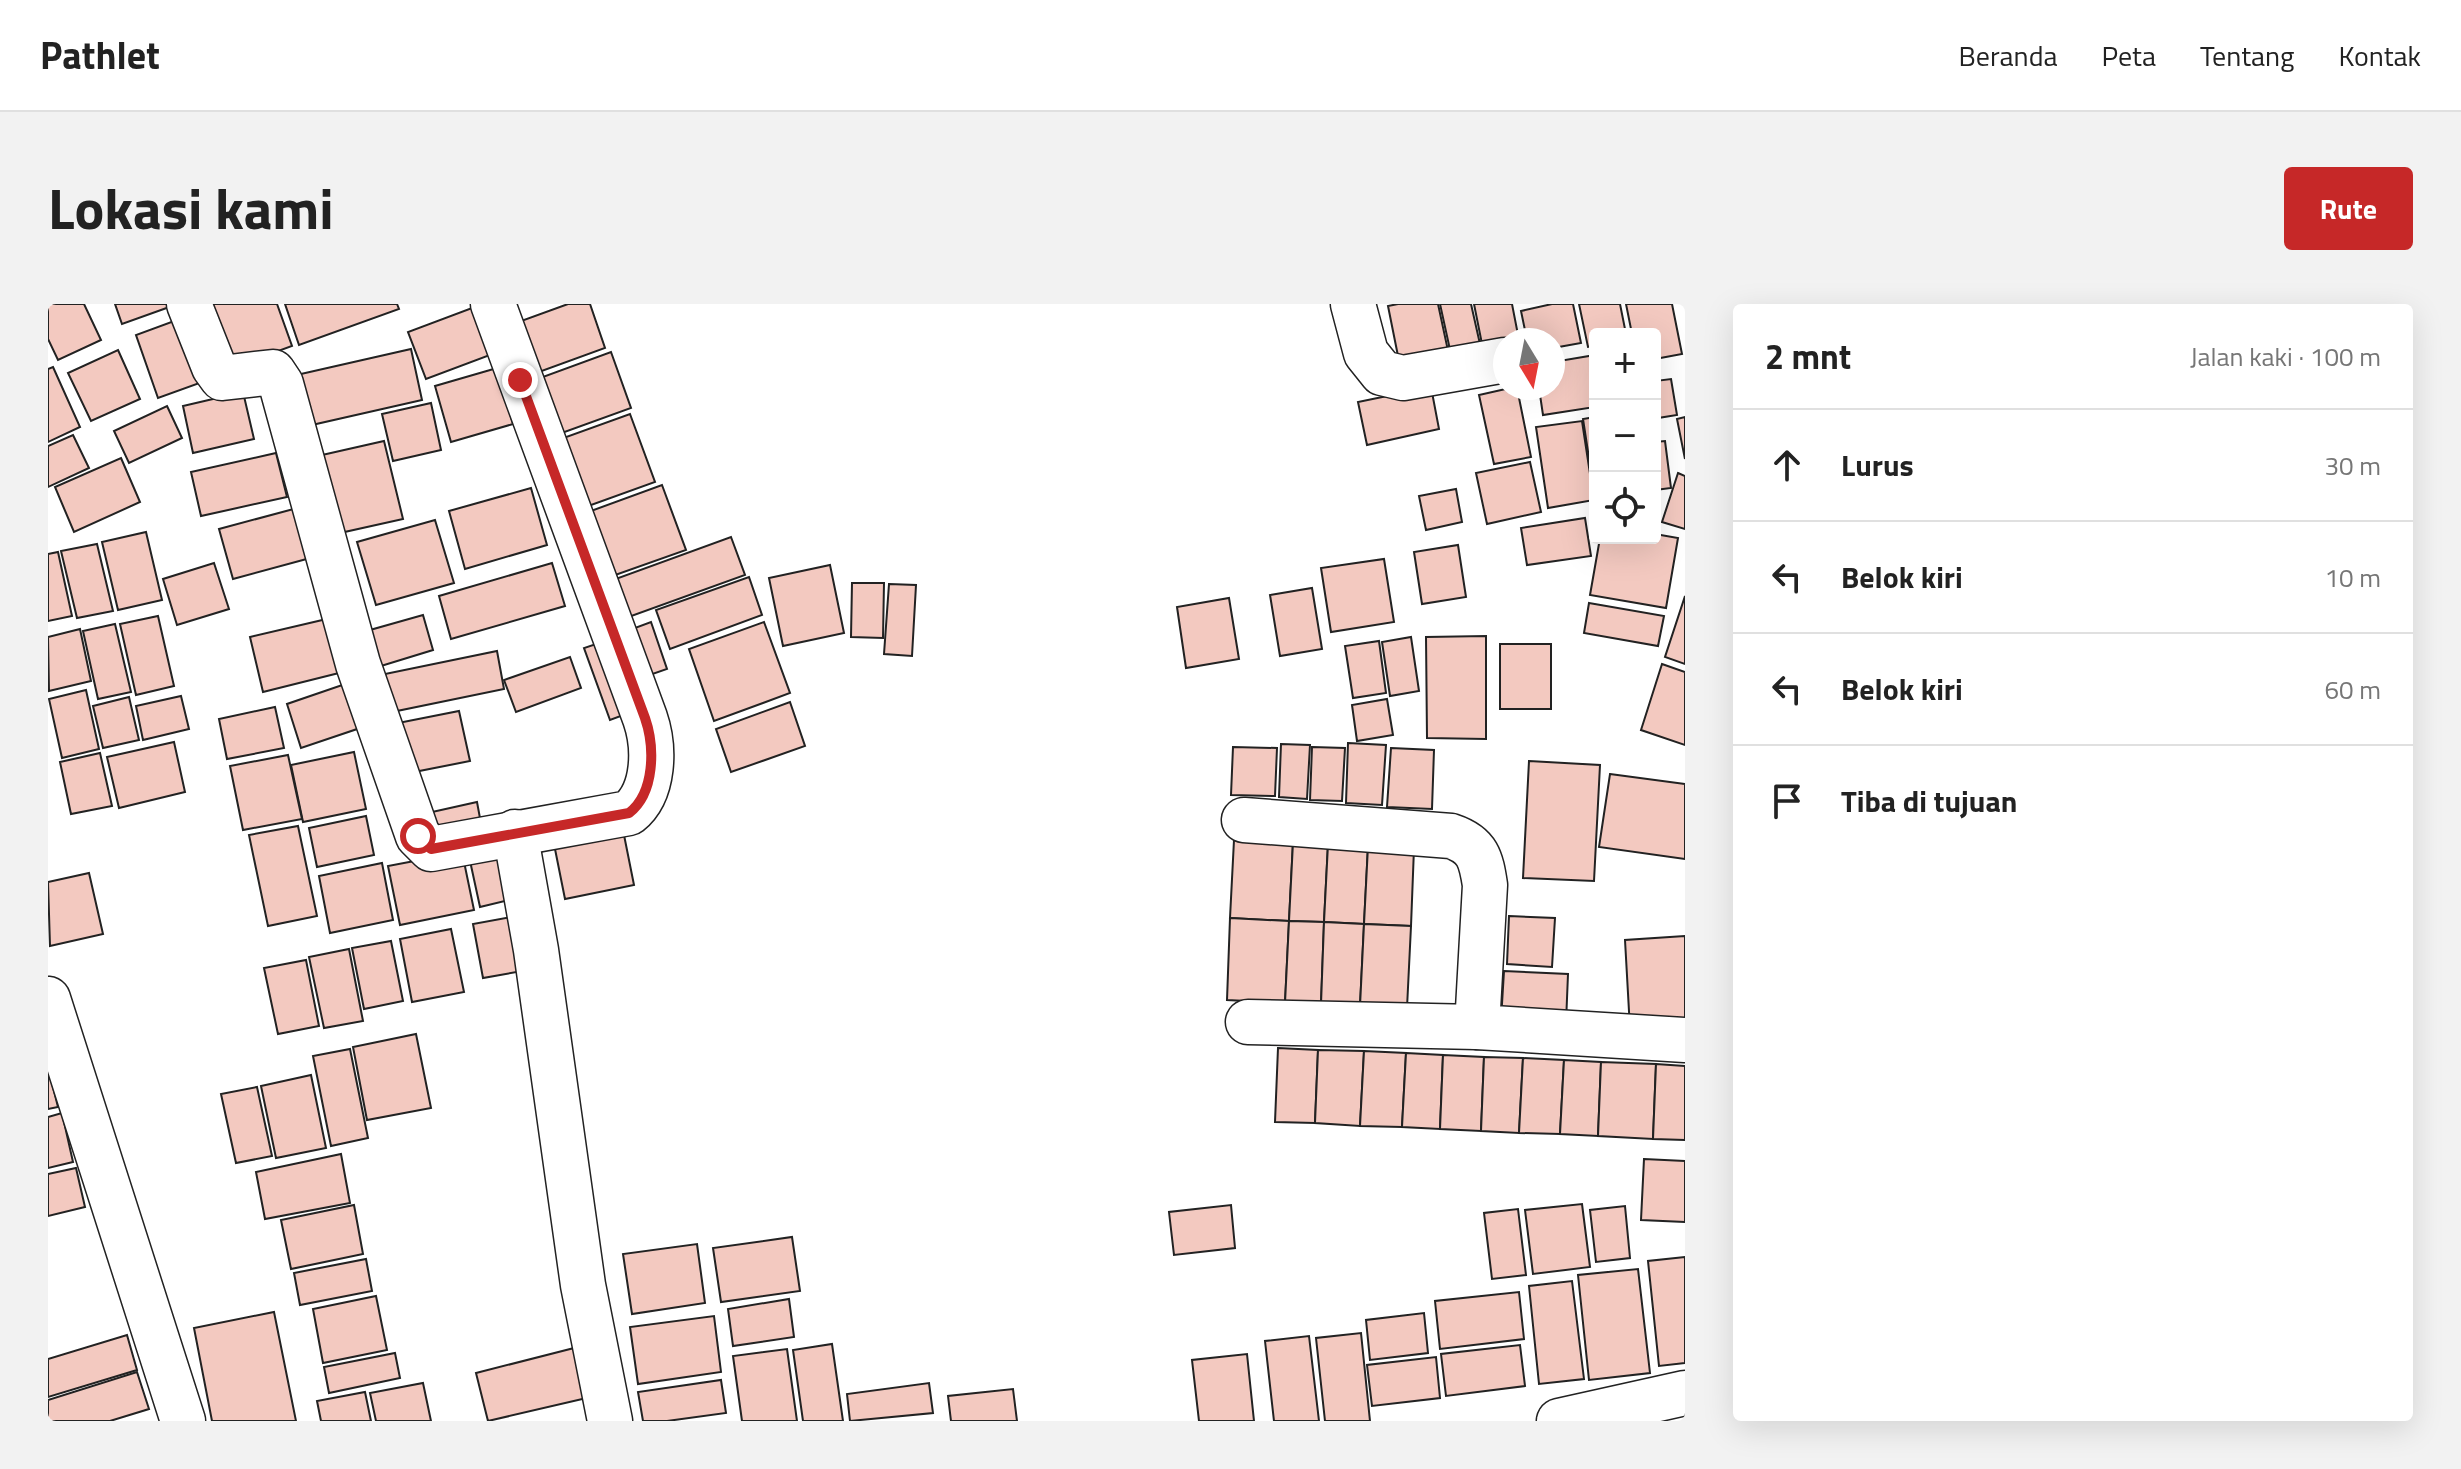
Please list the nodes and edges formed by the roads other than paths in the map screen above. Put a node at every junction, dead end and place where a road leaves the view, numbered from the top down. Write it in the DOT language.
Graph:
graph roads {
  1 [pos="189,304"];
  2 [pos="493,304"];
  3 [pos="1353,304"];
  4 [pos="1493,362"];
  5 [pos="1244,820"];
  6 [pos="515,832"];
  7 [pos="48,999"];
  8 [pos="1248,1022"];
  9 [pos="1477,1027"];
  10 [pos="1685,1040"];
  11 [pos="1685,1393"];
  12 [pos="1580,1418"];
  13 [pos="183,1421"];
  14 [pos="610,1421"];
  1 -- 6 [label="street"];
  2 -- 6 [label="street"];
  3 -- 4 [label="street"];
  5 -- 9 [label="street"];
  6 -- 14 [label="street"];
  7 -- 13 [label="street"];
  8 -- 9 [label="street"];
  9 -- 10 [label="street"];
  11 -- 12 [label="street"];
}
